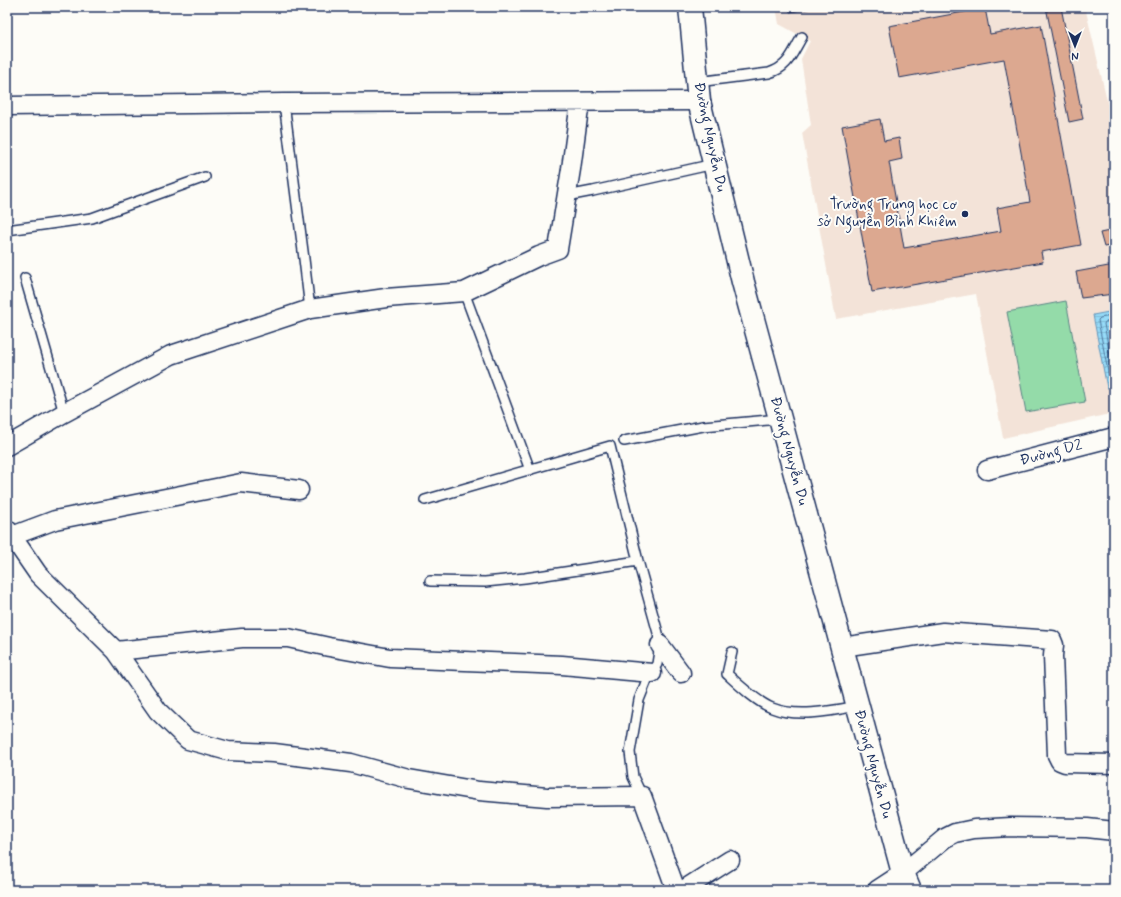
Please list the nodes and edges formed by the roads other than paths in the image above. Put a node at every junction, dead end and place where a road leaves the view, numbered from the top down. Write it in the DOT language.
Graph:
graph roads {
  1 [pos="690,7"];
  2 [pos="802,37"];
  3 [pos="698,92"];
  4 [pos="580,102"];
  5 [pos="284,103"];
  6 [pos="7,106"];
  7 [pos="714,164"];
  8 [pos="205,176"];
  9 [pos="567,196"];
  10 [pos="7,230"];
  11 [pos="25,278"];
  12 [pos="464,292"];
  13 [pos="310,308"];
  14 [pos="64,413"];
  15 [pos="780,418"];
  16 [pos="1114,437"];
  17 [pos="624,441"];
  18 [pos="7,446"];
  19 [pos="530,470"];
  20 [pos="987,470"];
  21 [pos="299,490"];
  22 [pos="425,500"];
  23 [pos="10,533"];
  24 [pos="638,561"];
  25 [pos="430,581"];
  26 [pos="660,645"];
  27 [pos="842,647"];
  28 [pos="116,651"];
  29 [pos="732,652"];
  30 [pos="652,673"];
  31 [pos="681,673"];
  32 [pos="858,706"];
  33 [pos="1114,764"];
  34 [pos="642,796"];
  35 [pos="1114,831"];
  36 [pos="730,860"];
  37 [pos="907,881"];
  38 [pos="676,890"];
  39 [pos="683,890"];
  40 [pos="877,890"];
  1 -- 3 [label="main road, Đường Nguyễn Du"];
  2 -- 3 [label="lane"];
  3 -- 4 [label="street"];
  3 -- 7 [label="main road, Đường Nguyễn Du"];
  4 -- 5 [label="street"];
  4 -- 9 [label="street"];
  5 -- 6 [label="street"];
  5 -- 13 [label="lane"];
  7 -- 9 [label="lane"];
  7 -- 15 [label="main road, Đường Nguyễn Du"];
  8 -- 10 [label="lane"];
  9 -- 12 [label="street"];
  11 -- 14 [label="lane"];
  12 -- 13 [label="street"];
  12 -- 19 [label="lane"];
  13 -- 14 [label="street"];
  14 -- 18 [label="street"];
  15 -- 17 [label="lane"];
  15 -- 27 [label="main road, Đường Nguyễn Du"];
  16 -- 20 [label="street, Đường D2"];
  19 -- 22 [label="lane"];
  19 -- 24 [label="lane"];
  21 -- 23 [label="street"];
  23 -- 28 [label="street"];
  24 -- 25 [label="lane"];
  24 -- 26 [label="lane"];
  26 -- 30 [label="lane"];
  26 -- 31 [label="street"];
  27 -- 32 [label="main road, Đường Nguyễn Du"];
  27 -- 33 [label="street"];
  28 -- 30 [label="street"];
  28 -- 34 [label="street"];
  29 -- 32 [label="lane"];
  30 -- 34 [label="lane"];
  32 -- 37 [label="main road, Đường Nguyễn Du"];
  34 -- 38 [label="street"];
  35 -- 37 [label="street"];
  36 -- 39 [label="street"];
  37 -- 40 [label="street"];
}
